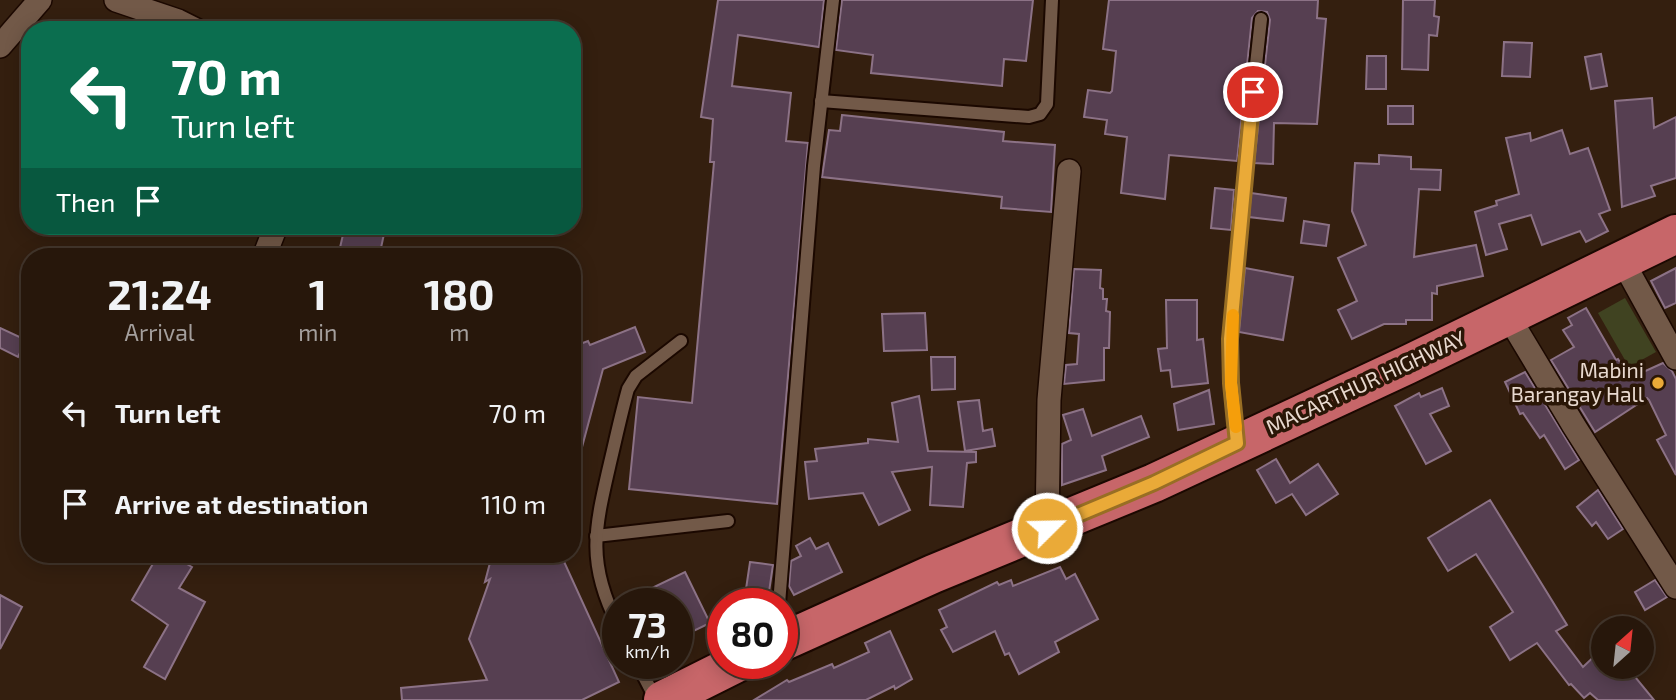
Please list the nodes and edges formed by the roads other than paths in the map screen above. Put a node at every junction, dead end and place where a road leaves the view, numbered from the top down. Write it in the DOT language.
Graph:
graph roads {
  1 [pos="40,0"];
  2 [pos="833,0"];
  3 [pos="1052,0"];
  4 [pos="127,2"];
  5 [pos="1261,19"];
  6 [pos="22,21"];
  7 [pos="174,21"];
  8 [pos="21,22"];
  9 [pos="0,46"];
  10 [pos="821,101"];
  11 [pos="1069,171"];
  12 [pos="1676,234"];
  13 [pos="1622,260"];
  14 [pos="1508,316"];
  15 [pos="681,341"];
  16 [pos="1676,358"];
  17 [pos="1237,443"];
  18 [pos="728,521"];
  19 [pos="1047,528"];
  20 [pos="596,536"];
  21 [pos="1676,587"];
  22 [pos="602,588"];
  23 [pos="780,588"];
  24 [pos="798,635"];
  25 [pos="707,678"];
  26 [pos="645,679"];
  27 [pos="656,700"];
  28 [pos="663,700"];
  1 -- 6 [label="street"];
  2 -- 10 [label="lane"];
  3 -- 10 [label="lane"];
  4 -- 7 [label="street"];
  5 -- 17 [label="lane"];
  8 -- 9 [label="street"];
  10 -- 23 [label="lane"];
  11 -- 19 [label="street"];
  12 -- 13 [label="highway, MACARTHUR HIGHWAY"];
  13 -- 14 [label="highway, MACARTHUR HIGHWAY"];
  13 -- 16 [label="street"];
  14 -- 17 [label="highway, MACARTHUR HIGHWAY"];
  14 -- 21 [label="street"];
  15 -- 20 [label="lane"];
  17 -- 19 [label="highway, MACARTHUR HIGHWAY"];
  18 -- 20 [label="lane"];
  19 -- 24 [label="highway, MACARTHUR HIGHWAY"];
  20 -- 22 [label="lane"];
  25 -- 28 [label="highway"];
  26 -- 27 [label="lane"];
}
